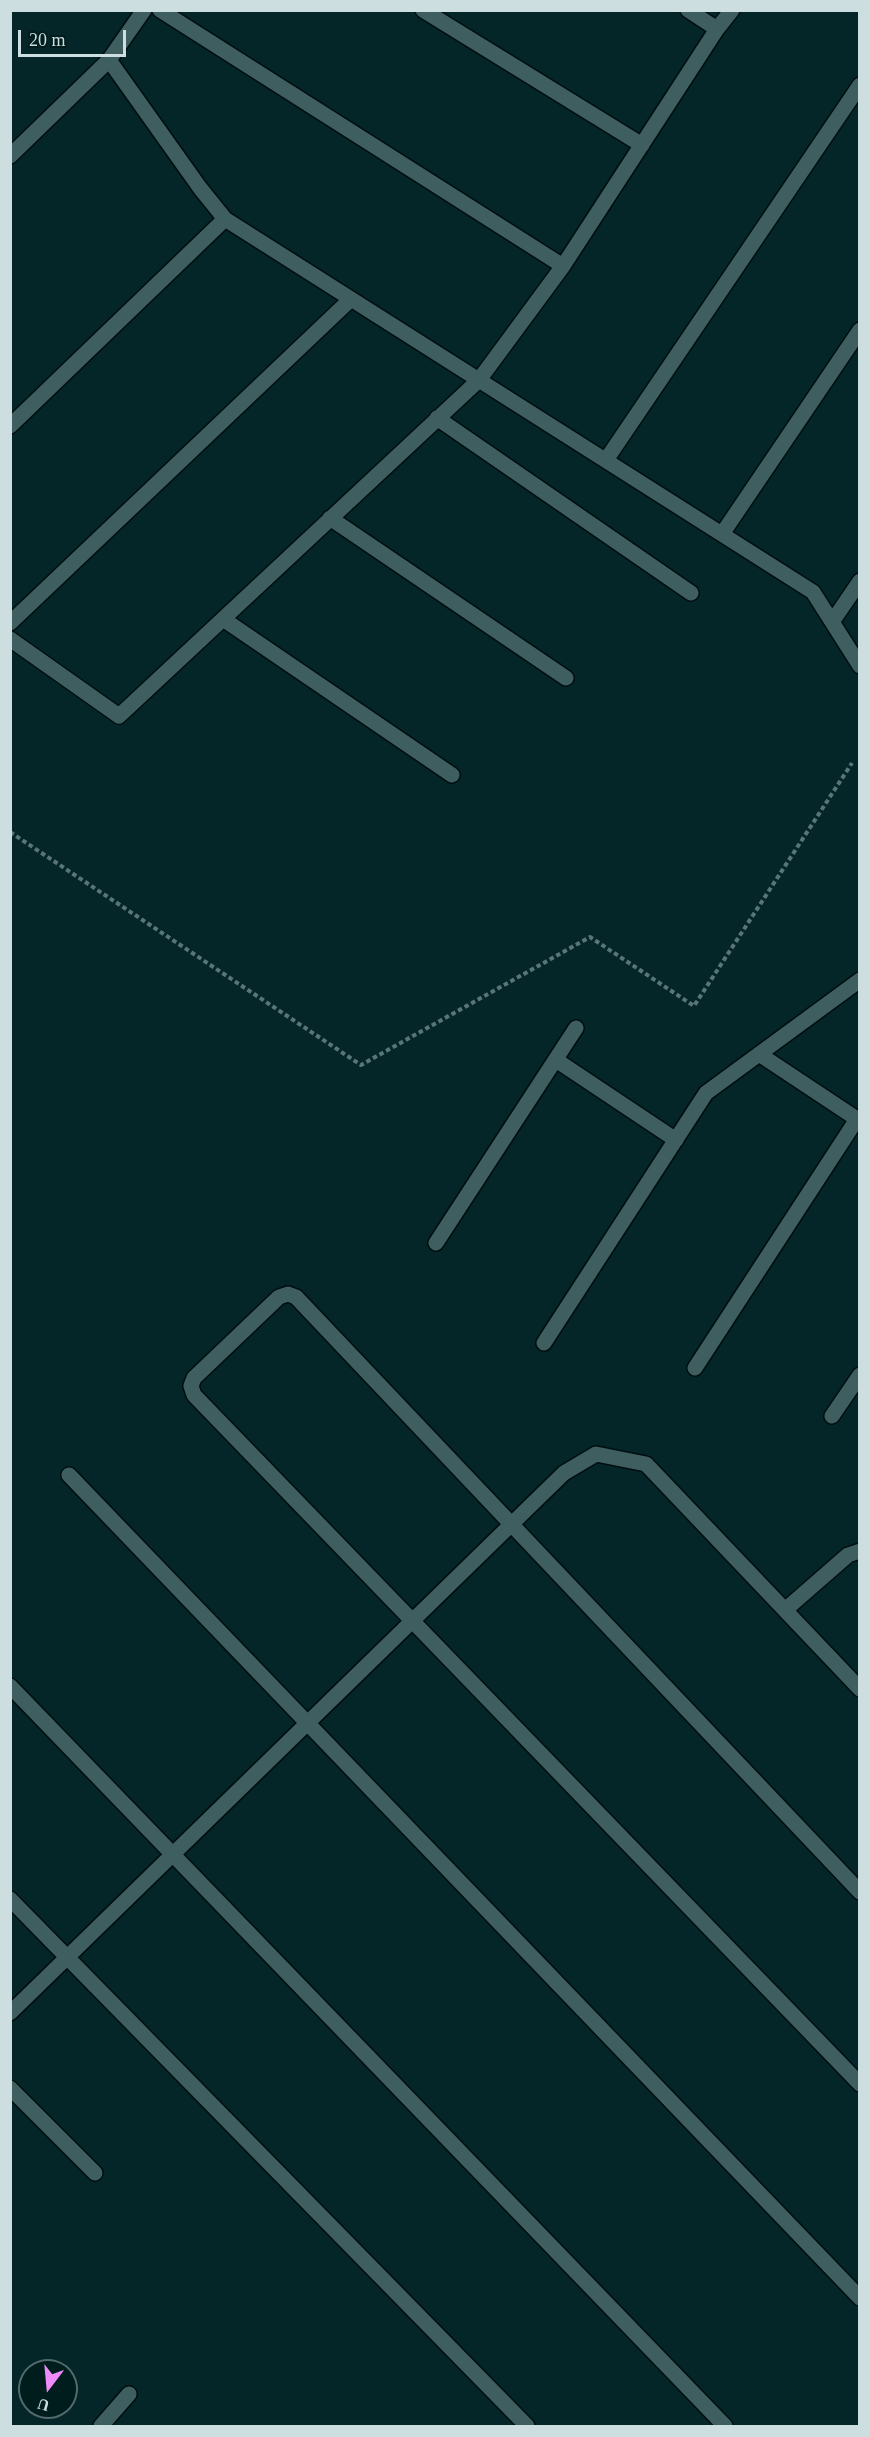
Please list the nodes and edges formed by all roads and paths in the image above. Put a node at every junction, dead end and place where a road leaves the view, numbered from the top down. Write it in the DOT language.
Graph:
graph roads {
  1 [pos="144,10"];
  2 [pos="160,10"];
  3 [pos="423,10"];
  4 [pos="688,10"];
  5 [pos="732,10"];
  6 [pos="717,29"];
  7 [pos="109,60"];
  8 [pos="860,85"];
  9 [pos="642,145"];
  10 [pos="10,156"];
  11 [pos="225,219"];
  12 [pos="563,266"];
  13 [pos="351,299"];
  14 [pos="860,330"];
  15 [pos="479,380"];
  16 [pos="437,418"];
  17 [pos="10,426"];
  18 [pos="606,460"];
  19 [pos="330,518"];
  20 [pos="722,534"];
  21 [pos="860,581"];
  22 [pos="691,593"];
  23 [pos="223,619"];
  24 [pos="832,622"];
  25 [pos="10,623"];
  26 [pos="10,639"];
  27 [pos="860,666"];
  28 [pos="567,678"];
  29 [pos="852,763"];
  30 [pos="452,775"];
  31 [pos="10,832"];
  32 [pos="860,980"];
  33 [pos="576,1028"];
  34 [pos="759,1054"];
  35 [pos="556,1060"];
  36 [pos="859,1120"];
  37 [pos="676,1140"];
  38 [pos="436,1244"];
  39 [pos="544,1343"];
  40 [pos="695,1368"];
  41 [pos="860,1375"];
  42 [pos="832,1416"];
  43 [pos="69,1474"];
  44 [pos="510,1525"];
  45 [pos="860,1551"];
  46 [pos="785,1610"];
  47 [pos="411,1622"];
  48 [pos="10,1686"];
  49 [pos="860,1689"];
  50 [pos="307,1723"];
  51 [pos="175,1854"];
  52 [pos="860,1892"];
  53 [pos="10,1899"];
  54 [pos="66,1957"];
  55 [pos="10,2013"];
  56 [pos="860,2084"];
  57 [pos="10,2088"];
  58 [pos="95,2173"];
  59 [pos="860,2298"];
  60 [pos="129,2394"];
  61 [pos="101,2427"];
  62 [pos="527,2427"];
  63 [pos="725,2427"];
  1 -- 7 [label="street"];
  2 -- 12 [label="street"];
  3 -- 9 [label="street"];
  4 -- 6 [label="street"];
  5 -- 6 [label="street"];
  6 -- 9 [label="street"];
  7 -- 10 [label="street"];
  7 -- 11 [label="street"];
  8 -- 18 [label="street"];
  9 -- 12 [label="street"];
  11 -- 13 [label="street"];
  11 -- 17 [label="street"];
  12 -- 15 [label="street"];
  13 -- 15 [label="street"];
  13 -- 25 [label="street"];
  14 -- 20 [label="street"];
  15 -- 16 [label="street"];
  15 -- 18 [label="street"];
  16 -- 19 [label="street"];
  16 -- 22 [label="street"];
  18 -- 20 [label="street"];
  19 -- 23 [label="street"];
  19 -- 28 [label="street"];
  20 -- 24 [label="street"];
  21 -- 24 [label="street"];
  23 -- 26 [label="street"];
  23 -- 30 [label="street"];
  24 -- 27 [label="street"];
  29 -- 31 [label="path"];
  32 -- 34 [label="street"];
  33 -- 35 [label="street"];
  34 -- 36 [label="street"];
  34 -- 37 [label="street"];
  35 -- 37 [label="street"];
  35 -- 38 [label="street"];
  36 -- 40 [label="street"];
  37 -- 39 [label="street"];
  41 -- 42 [label="street"];
  43 -- 50 [label="street"];
  44 -- 46 [label="street"];
  44 -- 47 [label="street"];
  44 -- 47 [label="street"];
  44 -- 52 [label="street"];
  45 -- 46 [label="street"];
  46 -- 49 [label="street"];
  47 -- 50 [label="street"];
  47 -- 56 [label="street"];
  48 -- 51 [label="street"];
  50 -- 51 [label="street"];
  50 -- 59 [label="street"];
  51 -- 54 [label="street"];
  51 -- 63 [label="street"];
  53 -- 54 [label="street"];
  54 -- 55 [label="street"];
  54 -- 62 [label="street"];
  57 -- 58 [label="street"];
  60 -- 61 [label="street"];
}
